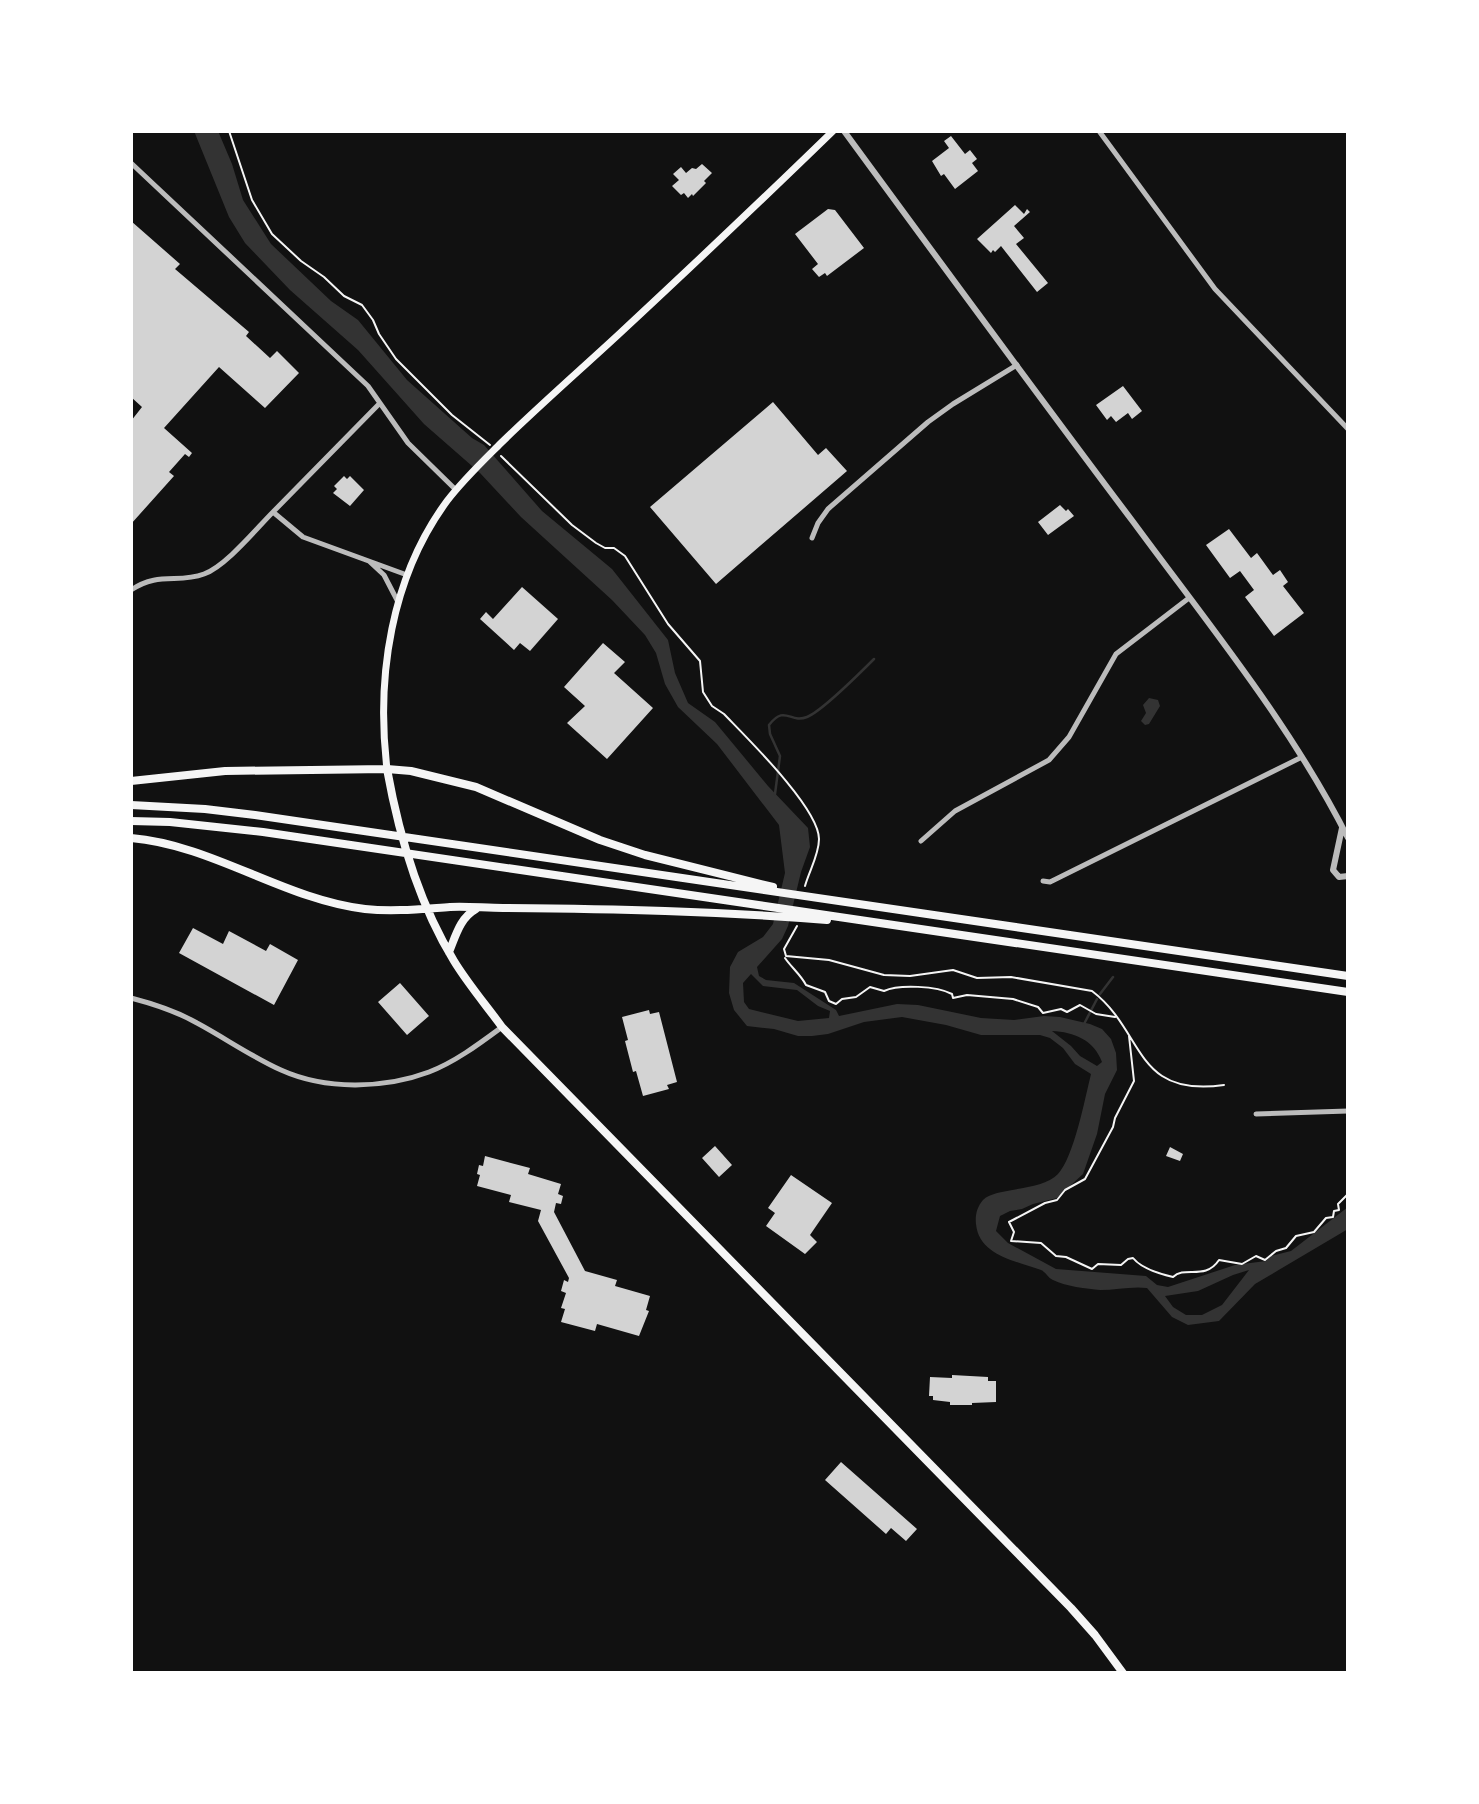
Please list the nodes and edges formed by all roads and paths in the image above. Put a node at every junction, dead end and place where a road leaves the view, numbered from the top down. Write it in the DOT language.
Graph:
graph roads {
  1 [pos="833,131"];
  2 [pos="844,131"];
  3 [pos="1099,131"];
  4 [pos="131,163"];
  5 [pos="1017,365"];
  6 [pos="380,403"];
  7 [pos="1348,429"];
  8 [pos="456,490"];
  9 [pos="273,512"];
  10 [pos="812,538"];
  11 [pos="367,560"];
  12 [pos="408,575"];
  13 [pos="131,590"];
  14 [pos="1189,598"];
  15 [pos="398,603"];
  16 [pos="1302,757"];
  17 [pos="773,766"];
  18 [pos="387,769"];
  19 [pos="131,781"];
  20 [pos="131,805"];
  21 [pos="131,821"];
  22 [pos="1342,828"];
  23 [pos="131,838"];
  24 [pos="1348,838"];
  25 [pos="920,841"];
  26 [pos="809,874"];
  27 [pos="1348,876"];
  28 [pos="1043,881"];
  29 [pos="757,885"];
  30 [pos="479,907"];
  31 [pos="428,909"];
  32 [pos="811,916"];
  33 [pos="794,932"];
  34 [pos="449,953"];
  35 [pos="786,956"];
  36 [pos="1348,976"];
  37 [pos="1348,992"];
  38 [pos="131,998"];
  39 [pos="1116,1017"];
  40 [pos="502,1027"];
  41 [pos="1128,1035"];
  42 [pos="1224,1085"];
  43 [pos="1348,1111"];
  44 [pos="1256,1114"];
  45 [pos="1348,1194"];
  46 [pos="1123,1673"];
  1 -- 8 [label="main road"];
  2 -- 5 [label="street"];
  3 -- 7 [label="street"];
  4 -- 6 [label="street"];
  5 -- 10 [label="street"];
  5 -- 14 [label="street"];
  6 -- 8 [label="street"];
  6 -- 9 [label="street"];
  8 -- 12 [label="main road"];
  9 -- 11 [label="street"];
  9 -- 13 [label="street"];
  11 -- 12 [label="street"];
  11 -- 15 [label="street"];
  12 -- 15 [label="main road"];
  14 -- 16 [label="street"];
  14 -- 25 [label="street"];
  15 -- 18 [label="main road"];
  16 -- 22 [label="street"];
  16 -- 28 [label="street"];
  17 -- 26 [label="path"];
  18 -- 19 [label="main road"];
  18 -- 29 [label="main road"];
  18 -- 31 [label="main road"];
  20 -- 29 [label="main road"];
  21 -- 32 [label="main road"];
  22 -- 24 [label="street"];
  22 -- 27 [label="street"];
  23 -- 31 [label="main road"];
  29 -- 36 [label="main road"];
  30 -- 31 [label="main road"];
  30 -- 32 [label="main road"];
  30 -- 34 [label="main road"];
  31 -- 34 [label="main road"];
  32 -- 37 [label="main road"];
  33 -- 35 [label="path"];
  34 -- 40 [label="main road"];
  35 -- 39 [label="path"];
  35 -- 39 [label="path"];
  38 -- 40 [label="street"];
  39 -- 41 [label="path"];
  40 -- 46 [label="main road"];
  41 -- 42 [label="path"];
  41 -- 45 [label="path"];
  43 -- 44 [label="street"];
}
